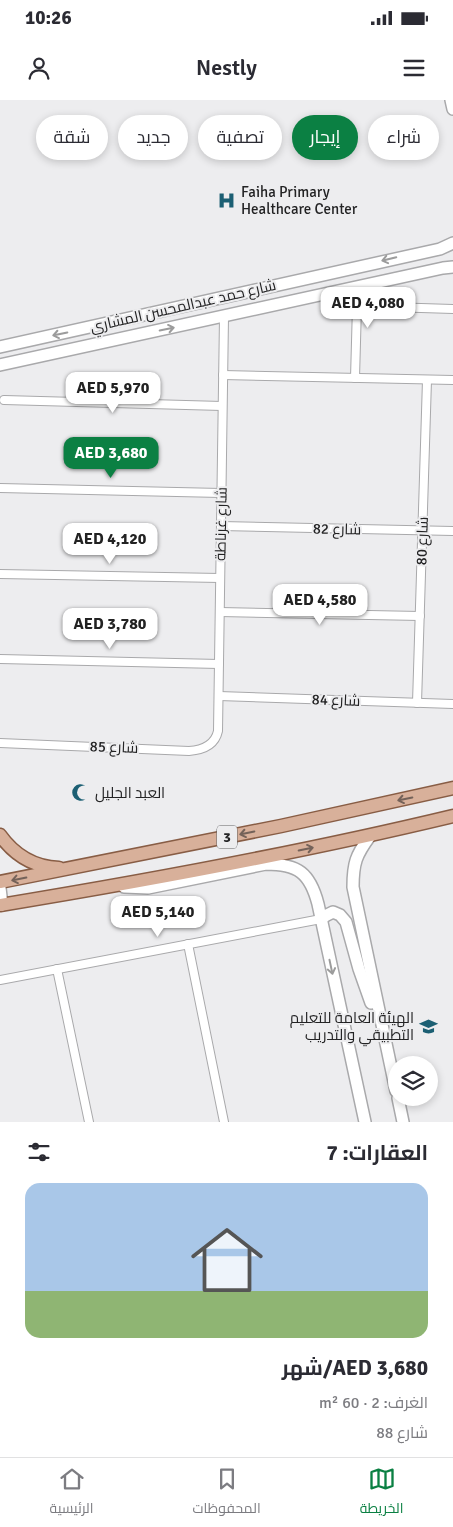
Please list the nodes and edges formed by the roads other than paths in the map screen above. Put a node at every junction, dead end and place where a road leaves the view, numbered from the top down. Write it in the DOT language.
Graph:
graph roads {
  1 [pos="451,100"];
  2 [pos="453,109"];
  3 [pos="453,243"];
  4 [pos="423,252"];
  5 [pos="453,267"];
  6 [pos="429,271"];
  7 [pos="348,289"];
  8 [pos="357,306"];
  9 [pos="453,309"];
  10 [pos="139,317"];
  11 [pos="224,317"];
  12 [pos="113,323"];
  13 [pos="143,334"];
  14 [pos="118,340"];
  15 [pos="0,347"];
  16 [pos="0,365"];
  17 [pos="223,375"];
  18 [pos="356,378"];
  19 [pos="427,380"];
  20 [pos="453,380"];
  21 [pos="4,400"];
  22 [pos="222,406"];
  23 [pos="0,488"];
  24 [pos="221,492"];
  25 [pos="221,526"];
  26 [pos="422,530"];
  27 [pos="453,532"];
  28 [pos="0,574"];
  29 [pos="220,578"];
  30 [pos="220,612"];
  31 [pos="420,616"];
  32 [pos="0,659"];
  33 [pos="219,664"];
  34 [pos="218,696"];
  35 [pos="417,703"];
  36 [pos="453,704"];
  37 [pos="218,731"];
  38 [pos="0,743"];
  39 [pos="453,788"];
  40 [pos="453,816"];
  41 [pos="0,835"];
  42 [pos="370,836"];
  43 [pos="74,869"];
  44 [pos="0,882"];
  45 [pos="110,887"];
  46 [pos="0,888"];
  47 [pos="1,905"];
  48 [pos="321,920"];
  49 [pos="188,944"];
  50 [pos="57,970"];
  51 [pos="0,980"];
  52 [pos="388,1052"];
  53 [pos="389,1056"];
  54 [pos="400,1106"];
  55 [pos="89,1122"];
  56 [pos="224,1122"];
  57 [pos="365,1122"];
  58 [pos="403,1122"];
  1 -- 2 [label="street"];
  3 -- 4 [label="street, شارع حمد عبدالمحسن المشاري"];
  4 -- 6 [label="street"];
  4 -- 10 [label="street, شارع حمد عبدالمحسن المشاري, one-way"];
  5 -- 6 [label="street, شارع حمد عبدالمحسن المشاري"];
  6 -- 7 [label="street, شارع حمد عبدالمحسن المشاري"];
  7 -- 8 [label="street"];
  7 -- 11 [label="street, شارع حمد عبدالمحسن المشاري"];
  8 -- 9 [label="street"];
  8 -- 18 [label="street"];
  10 -- 12 [label="street, شارع حمد عبدالمحسن المشاري"];
  10 -- 13 [label="street"];
  13 -- 11 [label="street, شارع حمد عبدالمحسن المشاري, one-way"];
  11 -- 17 [label="street, شارع غرناطة"];
  12 -- 14 [label="street"];
  12 -- 15 [label="street, شارع حمد عبدالمحسن المشاري, one-way"];
  13 -- 14 [label="street, شارع حمد عبدالمحسن المشاري"];
  14 -- 16 [label="street, شارع حمد عبدالمحسن المشاري"];
  17 -- 18 [label="street"];
  17 -- 22 [label="street, شارع غرناطة"];
  18 -- 19 [label="street"];
  19 -- 20 [label="street"];
  19 -- 26 [label="street, شارع 80"];
  21 -- 22 [label="street"];
  22 -- 24 [label="street, شارع غرناطة"];
  23 -- 24 [label="street"];
  24 -- 25 [label="street, شارع غرناطة"];
  25 -- 26 [label="street, شارع 82"];
  25 -- 29 [label="street, شارع غرناطة"];
  26 -- 27 [label="street, شارع 82"];
  26 -- 31 [label="street, شارع 80"];
  28 -- 29 [label="street"];
  29 -- 30 [label="street, شارع غرناطة"];
  30 -- 31 [label="street"];
  30 -- 33 [label="street, شارع غرناطة"];
  31 -- 35 [label="street, شارع 80"];
  32 -- 33 [label="street"];
  33 -- 34 [label="street, شارع غرناطة"];
  34 -- 35 [label="street, شارع 84"];
  34 -- 37 [label="street, شارع غرناطة"];
  35 -- 36 [label="street, شارع 84"];
  37 -- 38 [label="street, شارع 85"];
  39 -- 43 [label="main road, 3, one-way"];
  40 -- 42 [label="main road, 3"];
  41 -- 43 [label="main road"];
  45 -- 42 [label="main road, 3, one-way"];
  42 -- 52 [label="street"];
  43 -- 44 [label="main road, 3, one-way"];
  45 -- 47 [label="main road, 3"];
  45 -- 48 [label="street"];
  46 -- 47 [label="street"];
  48 -- 49 [label="street"];
  48 -- 52 [label="street"];
  48 -- 57 [label="street, one-way"];
  49 -- 50 [label="street"];
  49 -- 56 [label="street"];
  50 -- 51 [label="street"];
  50 -- 55 [label="street"];
  52 -- 53 [label="street"];
  54 -- 58 [label="street"];
}
